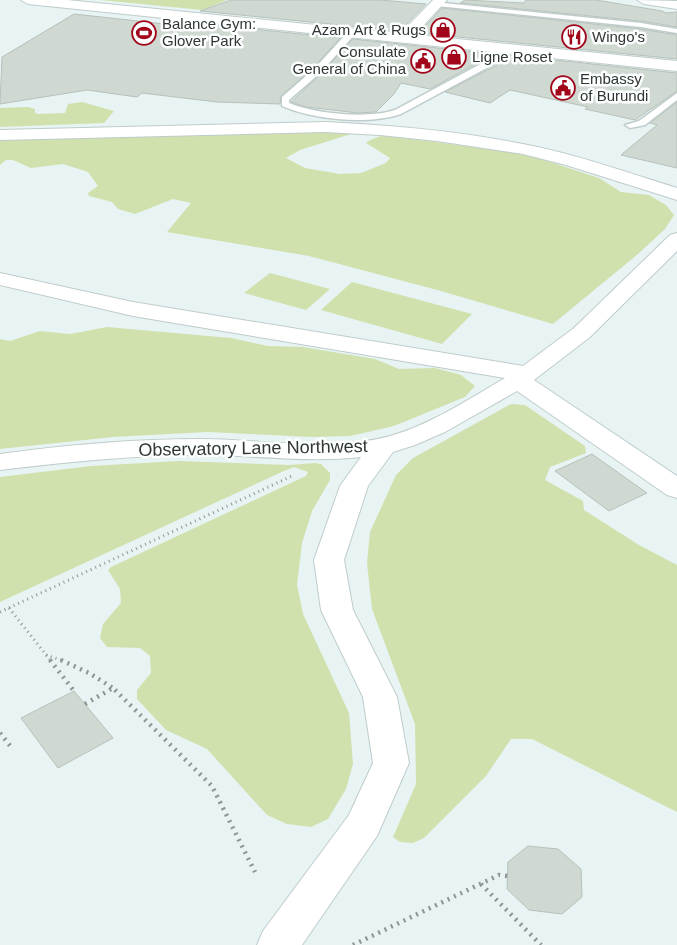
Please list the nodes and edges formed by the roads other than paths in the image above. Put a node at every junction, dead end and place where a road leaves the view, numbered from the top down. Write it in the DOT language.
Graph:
graph roads {
  1 [pos="28,0"];
  2 [pos="644,0"];
  3 [pos="438,2"];
  4 [pos="677,5"];
  5 [pos="677,31"];
  6 [pos="352,33"];
  7 [pos="404,38"];
  8 [pos="508,49"];
  9 [pos="677,66"];
  10 [pos="677,96"];
  11 [pos="630,125"];
  12 [pos="0,135"];
  13 [pos="677,194"];
  14 [pos="677,239"];
  15 [pos="0,279"];
  16 [pos="522,377"];
  17 [pos="383,446"];
  18 [pos="0,462"];
  19 [pos="677,489"];
  20 [pos="278,945"];
  1 -- 6 [label="street"];
  2 -- 4 [label="street"];
  3 -- 5 [label="lane"];
  3 -- 7 [label="street"];
  6 -- 7 [label="street"];
  6 -- 8 [label="lane"];
  7 -- 8 [label="street"];
  8 -- 9 [label="street"];
  10 -- 11 [label="lane"];
  12 -- 13 [label="street"];
  14 -- 16 [label="street, Observatory Lane Northwest"];
  15 -- 16 [label="street"];
  16 -- 17 [label="street, Observatory Lane Northwest"];
  16 -- 19 [label="street"];
  17 -- 18 [label="street, Observatory Lane Northwest"];
  17 -- 20 [label="street"];
}
